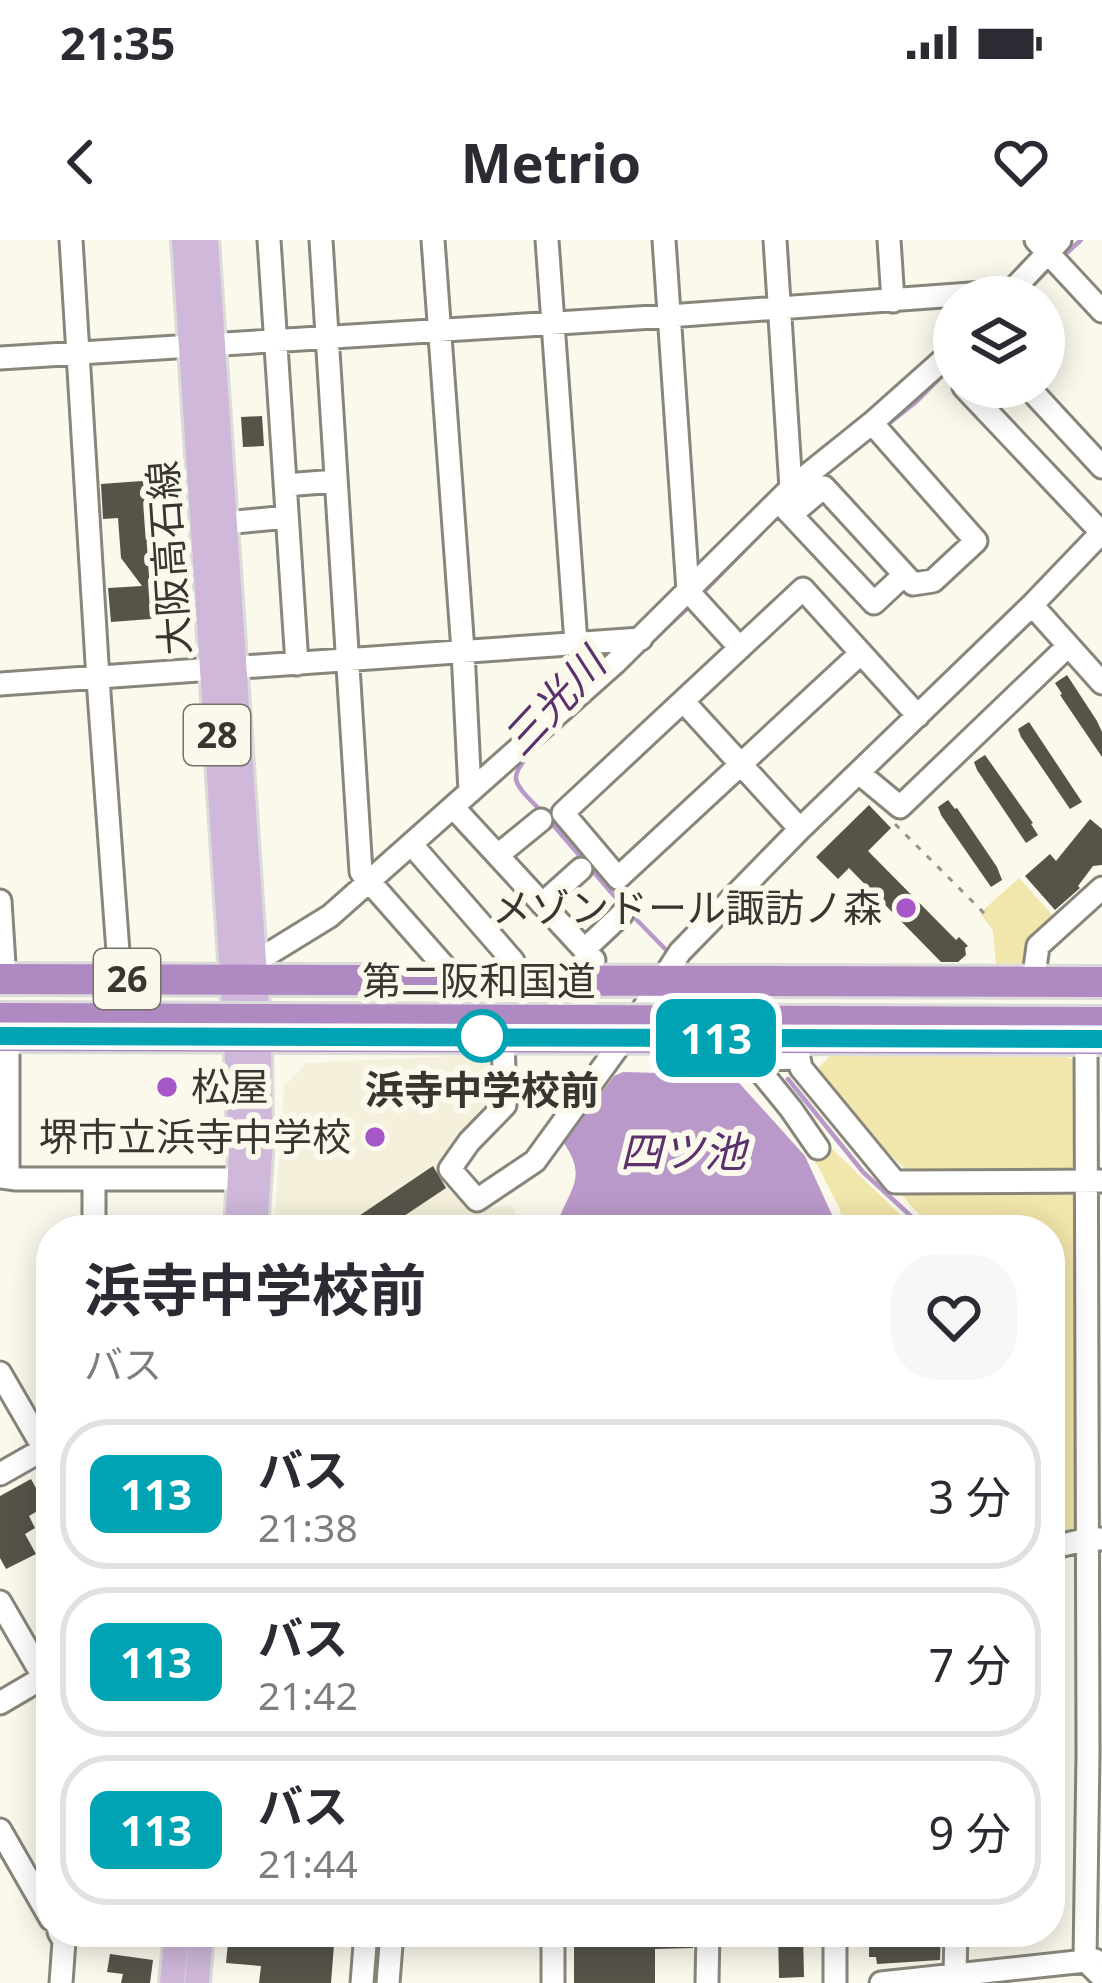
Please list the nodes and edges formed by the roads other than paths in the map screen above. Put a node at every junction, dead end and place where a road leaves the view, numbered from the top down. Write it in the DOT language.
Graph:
graph roads {
  1 [pos="71,240"];
  2 [pos="184,240"];
  3 [pos="206,240"];
  4 [pos="269,240"];
  5 [pos="320,240"];
  6 [pos="433,240"];
  7 [pos="547,240"];
  8 [pos="664,240"];
  9 [pos="775,240"];
  10 [pos="889,240"];
  11 [pos="1048,244"];
  12 [pos="1023,276"];
  13 [pos="933,299"];
  14 [pos="893,301"];
  15 [pos="780,309"];
  16 [pos="1102,311"];
  17 [pos="669,316"];
  18 [pos="553,324"];
  19 [pos="439,331"];
  20 [pos="327,338"];
  21 [pos="275,341"];
  22 [pos="202,345"];
  23 [pos="79,352"];
  24 [pos="0,358"];
  25 [pos="933,377"];
  26 [pos="984,408"];
  27 [pos="1047,408"];
  28 [pos="872,424"];
  29 [pos="1102,467"];
  30 [pos="336,481"];
  31 [pos="285,485"];
  32 [pos="787,501"];
  33 [pos="287,517"];
  34 [pos="226,523"];
  35 [pos="1102,532"];
  36 [pos="904,574"];
  37 [pos="695,598"];
  38 [pos="1032,605"];
  39 [pos="641,639"];
  40 [pos="576,643"];
  41 [pos="1068,646"];
  42 [pos="740,648"];
  43 [pos="463,651"];
  44 [pos="861,653"];
  45 [pos="348,661"];
  46 [pos="297,664"];
  47 [pos="225,669"];
  48 [pos="98,679"];
  49 [pos="1102,683"];
  50 [pos="0,684"];
  51 [pos="683,701"];
  52 [pos="918,716"];
  53 [pos="741,764"];
  54 [pos="859,772"];
  55 [pos="462,800"];
  56 [pos="541,820"];
  57 [pos="800,829"];
  58 [pos="412,845"];
  59 [pos="497,855"];
  60 [pos="581,869"];
  61 [pos="369,881"];
  62 [pos="1102,889"];
  63 [pos="0,901"];
  64 [pos="542,904"];
  65 [pos="622,914"];
  66 [pos="513,961"];
  67 [pos="443,965"];
  68 [pos="246,974"];
  69 [pos="120,980"];
  70 [pos="658,982"];
  71 [pos="1102,982"];
  72 [pos="1033,983"];
  73 [pos="2,986"];
  74 [pos="1102,1000"];
  75 [pos="3,1030"];
  76 [pos="1096,1033"];
  77 [pos="247,1036"];
  78 [pos="503,1036"];
  79 [pos="625,1037"];
  80 [pos="675,1038"];
  81 [pos="798,1049"];
  82 [pos="752,1061"];
  83 [pos="818,1148"];
  84 [pos="4,1178"];
  85 [pos="94,1179"];
  86 [pos="240,1179"];
  87 [pos="1094,1181"];
  88 [pos="94,1215"];
  89 [pos="238,1215"];
  90 [pos="256,1215"];
  91 [pos="0,1373"];
  92 [pos="36,1430"];
  93 [pos="36,1457"];
  94 [pos="0,1474"];
  95 [pos="1095,1539"];
  96 [pos="1065,1545"];
  97 [pos="0,1602"];
  98 [pos="36,1659"];
  99 [pos="36,1686"];
  100 [pos="0,1703"];
  101 [pos="1095,1754"];
  102 [pos="0,1830"];
  103 [pos="36,1893"];
  104 [pos="64,1947"];
  105 [pos="176,1947"];
  106 [pos="200,1947"];
  107 [pos="364,1947"];
  108 [pos="391,1947"];
  109 [pos="554,1947"];
  110 [pos="708,1947"];
  111 [pos="835,1947"];
  112 [pos="956,1947"];
  113 [pos="1094,1960"];
  114 [pos="956,1974"];
  115 [pos="1102,1977"];
  116 [pos="61,1983"];
  117 [pos="172,1983"];
  118 [pos="197,1983"];
  119 [pos="362,1983"];
  120 [pos="388,1983"];
  121 [pos="553,1983"];
  122 [pos="707,1983"];
  123 [pos="835,1983"];
  124 [pos="881,1983"];
  1 -- 23 [label="street"];
  2 -- 22 [label="main road, 大阪高石線 / 28"];
  3 -- 22 [label="main road, 大阪高石線 / 28"];
  4 -- 21 [label="street"];
  5 -- 20 [label="street"];
  6 -- 19 [label="street"];
  7 -- 18 [label="street"];
  8 -- 17 [label="street"];
  9 -- 15 [label="street"];
  10 -- 14 [label="street"];
  11 -- 12 [label="street"];
  11 -- 16 [label="street"];
  13 -- 14 [label="street"];
  14 -- 15 [label="street"];
  15 -- 17 [label="street"];
  15 -- 32 [label="street"];
  17 -- 18 [label="street"];
  17 -- 37 [label="street"];
  18 -- 19 [label="street"];
  18 -- 40 [label="street"];
  19 -- 20 [label="street"];
  19 -- 43 [label="street"];
  20 -- 21 [label="street"];
  20 -- 30 [label="street"];
  21 -- 22 [label="street"];
  21 -- 31 [label="street"];
  22 -- 23 [label="street"];
  22 -- 34 [label="main road, 大阪高石線 / 28"];
  22 -- 47 [label="main road, 大阪高石線 / 28"];
  23 -- 24 [label="street"];
  23 -- 48 [label="street"];
  25 -- 28 [label="street"];
  26 -- 35 [label="street"];
  27 -- 29 [label="street"];
  28 -- 32 [label="street"];
  28 -- 36 [label="street"];
  30 -- 31 [label="street"];
  30 -- 45 [label="street"];
  31 -- 33 [label="street"];
  32 -- 36 [label="street"];
  32 -- 36 [label="street"];
  32 -- 37 [label="street"];
  33 -- 34 [label="street"];
  33 -- 46 [label="street"];
  34 -- 47 [label="main road, 大阪高石線 / 28"];
  35 -- 38 [label="street"];
  37 -- 39 [label="street"];
  37 -- 42 [label="street"];
  38 -- 41 [label="street"];
  38 -- 52 [label="street"];
  39 -- 40 [label="street"];
  39 -- 55 [label="street"];
  40 -- 43 [label="street"];
  41 -- 49 [label="street"];
  41 -- 54 [label="street"];
  42 -- 44 [label="street"];
  42 -- 51 [label="street"];
  43 -- 45 [label="street"];
  43 -- 55 [label="street"];
  44 -- 52 [label="street"];
  44 -- 53 [label="street"];
  45 -- 46 [label="street"];
  45 -- 61 [label="street"];
  46 -- 47 [label="street"];
  47 -- 48 [label="street"];
  47 -- 68 [label="main road, 大阪高石線 / 28"];
  48 -- 50 [label="street"];
  48 -- 69 [label="street"];
  51 -- 53 [label="street"];
  51 -- 53 [label="street"];
  52 -- 54 [label="street"];
  53 -- 57 [label="street"];
  54 -- 57 [label="street"];
  55 -- 58 [label="street"];
  55 -- 59 [label="street"];
  56 -- 59 [label="street"];
  57 -- 70 [label="street"];
  58 -- 61 [label="street"];
  58 -- 66 [label="street"];
  59 -- 64 [label="street"];
  60 -- 64 [label="street"];
  61 -- 67 [label="street"];
  61 -- 68 [label="street"];
  62 -- 72 [label="street"];
  63 -- 73 [label="street"];
  64 -- 65 [label="street"];
  68 -- 69 [label="highway, 26"];
  68 -- 70 [label="highway, 26"];
  68 -- 77 [label="main road, 大阪高石線 / 28"];
  69 -- 73 [label="highway, 26"];
  70 -- 72 [label="highway, 26"];
  70 -- 79 [label="street"];
  71 -- 72 [label="highway, 26"];
  73 -- 74 [label="highway, 第二阪和国道 / 26"];
  75 -- 76 [label="highway, 第二阪和国道 / 26, bridge"];
  75 -- 77 [label="highway, 26"];
  75 -- 84 [label="street"];
  76 -- 81 [label="highway, 26"];
  76 -- 87 [label="street"];
  77 -- 78 [label="highway, 26"];
  77 -- 86 [label="main road, 大阪高石線 / 28"];
  77 -- 90 [label="main road, 大阪高石線 / 28"];
  78 -- 79 [label="highway, 26"];
  78 -- 79 [label="street"];
  79 -- 80 [label="highway, 26"];
  80 -- 81 [label="highway, 26"];
  80 -- 82 [label="street"];
  81 -- 82 [label="street"];
  81 -- 87 [label="street"];
  82 -- 83 [label="street"];
  84 -- 85 [label="street"];
  85 -- 86 [label="street"];
  85 -- 88 [label="street"];
  86 -- 89 [label="main road, 大阪高石線 / 28"];
  87 -- 95 [label="street"];
  91 -- 92 [label="street"];
  93 -- 94 [label="street"];
  95 -- 96 [label="street"];
  95 -- 101 [label="street"];
  97 -- 98 [label="street"];
  99 -- 100 [label="street"];
  101 -- 113 [label="street"];
  102 -- 103 [label="street"];
  104 -- 116 [label="street"];
  105 -- 117 [label="main road"];
  106 -- 118 [label="main road"];
  107 -- 119 [label="street"];
  108 -- 120 [label="street"];
  109 -- 121 [label="street"];
  110 -- 122 [label="street"];
  111 -- 123 [label="street"];
  112 -- 114 [label="street"];
  113 -- 114 [label="street"];
  113 -- 115 [label="street"];
  114 -- 124 [label="street"];
}
